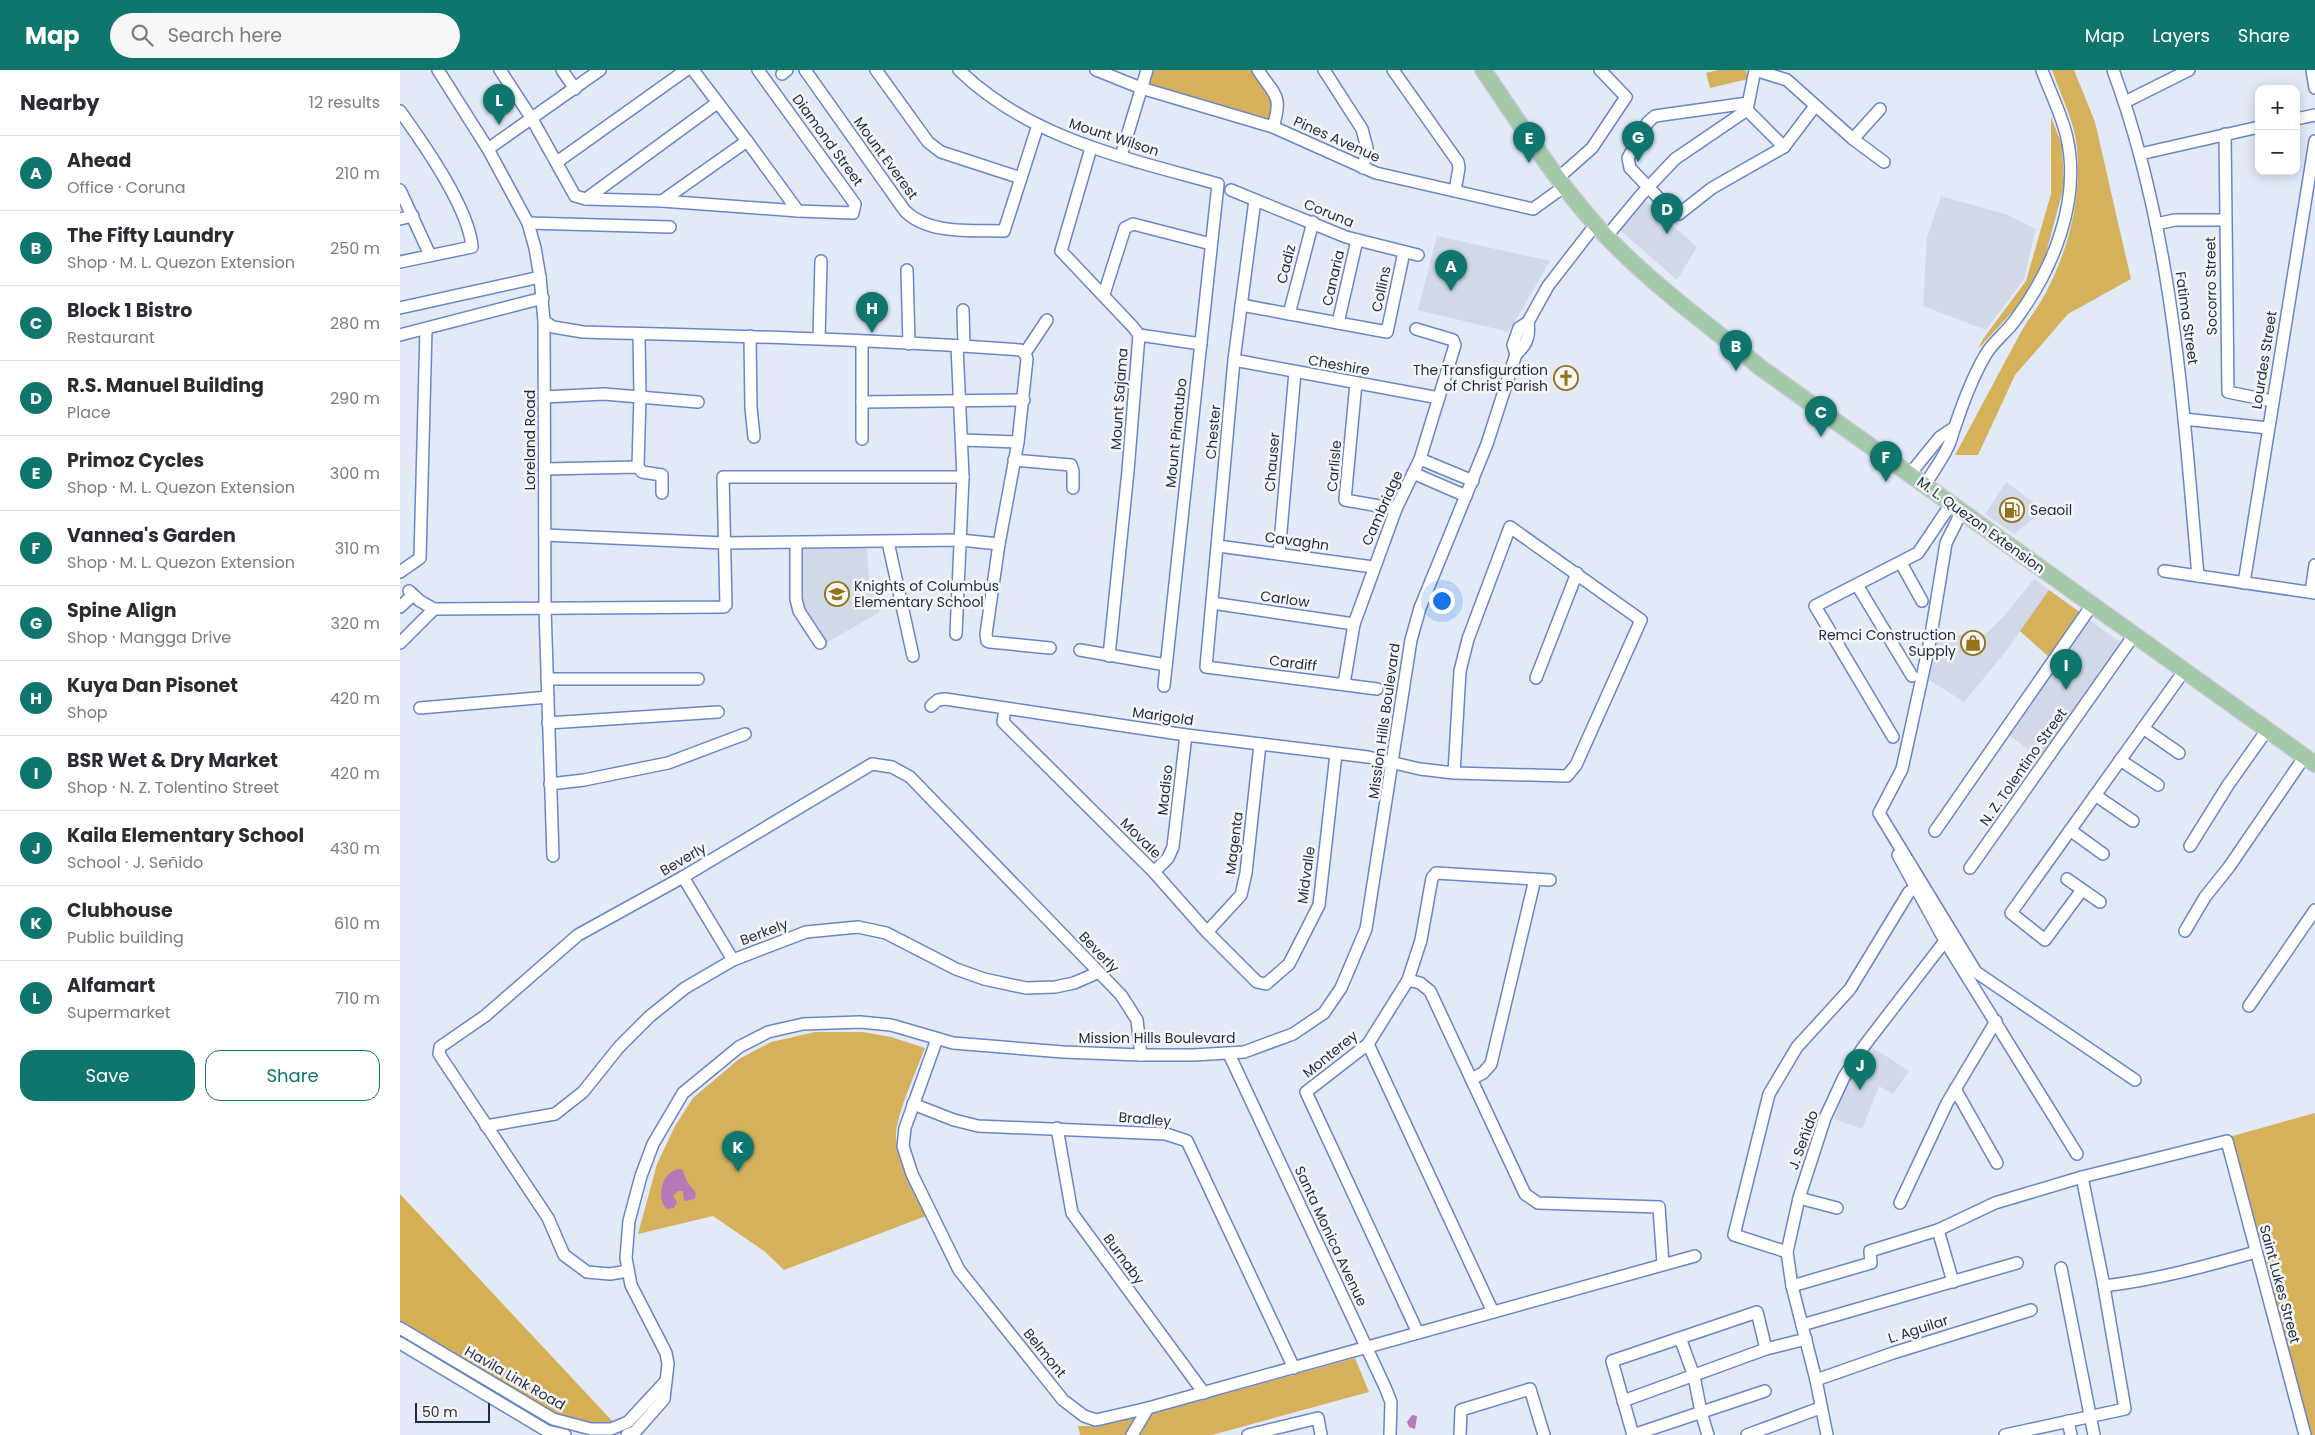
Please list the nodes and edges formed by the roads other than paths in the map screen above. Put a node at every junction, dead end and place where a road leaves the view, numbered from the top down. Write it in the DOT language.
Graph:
graph roads {
  1 [pos="438,70"];
  2 [pos="500,70"];
  3 [pos="562,70"];
  4 [pos="600,70"];
  5 [pos="686,70"];
  6 [pos="692,70"];
  7 [pos="758,70"];
  8 [pos="805,70"];
  9 [pos="876,70"];
  10 [pos="959,70"];
  11 [pos="1096,70"];
  12 [pos="1147,70"];
  13 [pos="1258,70"];
  14 [pos="1324,70"];
  15 [pos="1393,70"];
  16 [pos="1483,70"];
  17 [pos="1600,70"];
  18 [pos="1755,70"];
  19 [pos="2042,70"];
  20 [pos="2113,70"];
  21 [pos="2189,70"];
  22 [pos="2312,70"];
  23 [pos="1141,88"];
  24 [pos="2315,88"];
  25 [pos="575,89"];
  26 [pos="2125,102"];
  27 [pos="717,103"];
  28 [pos="1747,106"];
  29 [pos="1815,106"];
  30 [pos="1880,109"];
  31 [pos="400,111"];
  32 [pos="2315,116"];
  33 [pos="2300,118"];
  34 [pos="532,119"];
  35 [pos="1038,125"];
  36 [pos="1273,127"];
  37 [pos="2255,128"];
  38 [pos="2225,134"];
  39 [pos="1852,139"];
  40 [pos="747,141"];
  41 [pos="2315,141"];
  42 [pos="1784,147"];
  43 [pos="1091,148"];
  44 [pos="488,149"];
  45 [pos="2140,154"];
  46 [pos="1121,156"];
  47 [pos="556,162"];
  48 [pos="1884,162"];
  49 [pos="1363,168"];
  50 [pos="1021,178"];
  51 [pos="1561,182"];
  52 [pos="1218,184"];
  53 [pos="1648,188"];
  54 [pos="400,190"];
  55 [pos="1231,190"];
  56 [pos="1455,191"];
  57 [pos="586,199"];
  58 [pos="1255,200"];
  59 [pos="662,201"];
  60 [pos="798,211"];
  61 [pos="413,216"];
  62 [pos="400,219"];
  63 [pos="2224,220"];
  64 [pos="1312,222"];
  65 [pos="528,223"];
  66 [pos="1596,224"];
  67 [pos="2156,224"];
  68 [pos="670,226"];
  69 [pos="1607,236"];
  70 [pos="1357,240"];
  71 [pos="1211,244"];
  72 [pos="1404,252"];
  73 [pos="1418,255"];
  74 [pos="430,256"];
  75 [pos="821,261"];
  76 [pos="400,262"];
  77 [pos="907,270"];
  78 [pos="540,277"];
  79 [pos="1104,294"];
  80 [pos="543,298"];
  81 [pos="1241,305"];
  82 [pos="400,308"];
  83 [pos="964,310"];
  84 [pos="1290,314"];
  85 [pos="1047,320"];
  86 [pos="544,321"];
  87 [pos="1338,323"];
  88 [pos="426,329"];
  89 [pos="1416,329"];
  90 [pos="639,334"];
  91 [pos="400,335"];
  92 [pos="750,336"];
  93 [pos="1139,336"];
  94 [pos="819,338"];
  95 [pos="862,342"];
  96 [pos="909,344"];
  97 [pos="1201,344"];
  98 [pos="960,346"];
  99 [pos="1025,353"];
  100 [pos="1234,360"];
  101 [pos="1295,372"];
  102 [pos="1356,383"];
  103 [pos="640,396"];
  104 [pos="544,397"];
  105 [pos="1439,398"];
  106 [pos="960,400"];
  107 [pos="1024,400"];
  108 [pos="2272,401"];
  109 [pos="698,402"];
  110 [pos="862,402"];
  111 [pos="2184,419"];
  112 [pos="2268,428"];
  113 [pos="1952,429"];
  114 [pos="754,437"];
  115 [pos="862,439"];
  116 [pos="962,440"];
  117 [pos="1018,442"];
  118 [pos="1420,459"];
  119 [pos="1014,460"];
  120 [pos="638,467"];
  121 [pos="545,469"];
  122 [pos="1413,473"];
  123 [pos="1910,474"];
  124 [pos="962,477"];
  125 [pos="1473,481"];
  126 [pos="1925,484"];
  127 [pos="1073,488"];
  128 [pos="662,494"];
  129 [pos="1466,496"];
  130 [pos="1956,507"];
  131 [pos="1396,509"];
  132 [pos="545,535"];
  133 [pos="960,540"];
  134 [pos="888,542"];
  135 [pos="724,544"];
  136 [pos="796,544"];
  137 [pos="999,544"];
  138 [pos="1218,546"];
  139 [pos="1279,554"];
  140 [pos="1901,563"];
  141 [pos="2315,565"];
  142 [pos="1373,567"];
  143 [pos="400,572"];
  144 [pos="2164,572"];
  145 [pos="1577,573"];
  146 [pos="2198,576"];
  147 [pos="2244,583"];
  148 [pos="1857,585"];
  149 [pos="2313,593"];
  150 [pos="1922,601"];
  151 [pos="1212,603"];
  152 [pos="2092,605"];
  153 [pos="400,607"];
  154 [pos="545,608"];
  155 [pos="434,609"];
  156 [pos="1354,624"];
  157 [pos="956,634"];
  158 [pos="2134,635"];
  159 [pos="400,643"];
  160 [pos="820,643"];
  161 [pos="1050,648"];
  162 [pos="1080,650"];
  163 [pos="913,656"];
  164 [pos="1109,656"];
  165 [pos="1166,665"];
  166 [pos="1206,667"];
  167 [pos="2184,671"];
  168 [pos="1912,676"];
  169 [pos="1536,678"];
  170 [pos="547,679"];
  171 [pos="698,679"];
  172 [pos="1344,684"];
  173 [pos="1164,686"];
  174 [pos="1377,689"];
  175 [pos="548,697"];
  176 [pos="931,706"];
  177 [pos="420,708"];
  178 [pos="1005,709"];
  179 [pos="718,712"];
  180 [pos="548,723"];
  181 [pos="2143,728"];
  182 [pos="2267,730"];
  183 [pos="745,734"];
  184 [pos="1186,735"];
  185 [pos="1893,736"];
  186 [pos="1260,744"];
  187 [pos="2179,753"];
  188 [pos="1336,754"];
  189 [pos="2120,760"];
  190 [pos="2310,760"];
  191 [pos="1393,762"];
  192 [pos="1454,773"];
  193 [pos="550,784"];
  194 [pos="2158,785"];
  195 [pos="2096,795"];
  196 [pos="2133,821"];
  197 [pos="2070,830"];
  198 [pos="1935,831"];
  199 [pos="1897,842"];
  200 [pos="2190,846"];
  201 [pos="2102,854"];
  202 [pos="553,856"];
  203 [pos="1970,868"];
  204 [pos="1154,872"];
  205 [pos="683,877"];
  206 [pos="2067,879"];
  207 [pos="1535,880"];
  208 [pos="1550,880"];
  209 [pos="1915,888"];
  210 [pos="2082,890"];
  211 [pos="2100,902"];
  212 [pos="2315,910"];
  213 [pos="2185,931"];
  214 [pos="1207,932"];
  215 [pos="1945,941"];
  216 [pos="732,960"];
  217 [pos="1097,973"];
  218 [pos="1408,980"];
  219 [pos="1266,984"];
  220 [pos="2249,1006"];
  221 [pos="1996,1021"];
  222 [pos="937,1039"];
  223 [pos="1368,1044"];
  224 [pos="1229,1054"];
  225 [pos="1141,1055"];
  226 [pos="1471,1078"];
  227 [pos="2135,1080"];
  228 [pos="1956,1090"];
  229 [pos="913,1104"];
  230 [pos="486,1126"];
  231 [pos="1057,1128"];
  232 [pos="2077,1154"];
  233 [pos="1997,1163"];
  234 [pos="2082,1177"];
  235 [pos="1799,1198"];
  236 [pos="1900,1203"];
  237 [pos="1837,1208"];
  238 [pos="1938,1230"];
  239 [pos="1787,1252"];
  240 [pos="2256,1252"];
  241 [pos="1695,1256"];
  242 [pos="2017,1262"];
  243 [pos="1662,1264"];
  244 [pos="2061,1268"];
  245 [pos="628,1271"];
  246 [pos="1953,1282"];
  247 [pos="1792,1286"];
  248 [pos="2104,1286"];
  249 [pos="2031,1310"];
  250 [pos="1493,1312"];
  251 [pos="1802,1325"];
  252 [pos="400,1328"];
  253 [pos="1418,1333"];
  254 [pos="1680,1338"];
  255 [pos="1806,1339"];
  256 [pos="400,1343"];
  257 [pos="1366,1347"];
  258 [pos="1766,1349"];
  259 [pos="1294,1368"];
  260 [pos="1694,1376"];
  261 [pos="1816,1380"];
  262 [pos="665,1382"];
  263 [pos="1765,1390"];
  264 [pos="1204,1393"];
  265 [pos="1623,1401"];
  266 [pos="1148,1408"];
  267 [pos="1820,1408"];
  268 [pos="1701,1412"];
  269 [pos="2090,1416"];
  270 [pos="2068,1421"];
  271 [pos="1667,1429"];
  272 [pos="2036,1432"];
  273 [pos="1269,1433"];
  274 [pos="565,1435"];
  275 [pos="628,1435"];
  276 [pos="1132,1435"];
  277 [pos="1248,1435"];
  278 [pos="1321,1435"];
  279 [pos="1390,1435"];
  280 [pos="1460,1435"];
  281 [pos="1544,1435"];
  282 [pos="1633,1435"];
  283 [pos="1708,1435"];
  284 [pos="1747,1435"];
  285 [pos="1827,1435"];
  286 [pos="2005,1435"];
  287 [pos="2072,1435"];
  288 [pos="2094,1435"];
  289 [pos="2305,1435"];
  1 -- 44 [label="street, Loreland Road"];
  2 -- 34 [label="street"];
  3 -- 25 [label="street"];
  4 -- 25 [label="street"];
  5 -- 47 [label="street"];
  6 -- 27 [label="street"];
  7 -- 60 [label="street, Diamond Street"];
  8 -- 50 [label="street, Mount Everest"];
  9 -- 50 [label="street"];
  10 -- 35 [label="street, Mount Wilson"];
  11 -- 23 [label="street, Pines Avenue"];
  12 -- 23 [label="street"];
  13 -- 36 [label="street"];
  14 -- 49 [label="street"];
  15 -- 56 [label="street"];
  16 -- 51 [label="main road, M. L. Quezon Extension"];
  17 -- 51 [label="street, Pines Avenue"];
  18 -- 28 [label="street"];
  18 -- 29 [label="street"];
  19 -- 113 [label="street"];
  20 -- 26 [label="street, Fatima Street"];
  21 -- 26 [label="street"];
  22 -- 24 [label="street"];
  23 -- 36 [label="street, Pines Avenue"];
  23 -- 46 [label="street"];
  25 -- 34 [label="street"];
  26 -- 45 [label="street, Fatima Street"];
  27 -- 40 [label="street"];
  27 -- 57 [label="street"];
  28 -- 42 [label="street"];
  28 -- 53 [label="street"];
  28 -- 53 [label="street"];
  29 -- 39 [label="street"];
  29 -- 42 [label="street"];
  30 -- 39 [label="street"];
  31 -- 74 [label="street"];
  32 -- 33 [label="street"];
  34 -- 44 [label="street"];
  34 -- 47 [label="street"];
  35 -- 43 [label="street, Mount Wilson"];
  35 -- 50 [label="street, Mount Everest"];
  36 -- 49 [label="street, Pines Avenue"];
  37 -- 38 [label="street"];
  38 -- 45 [label="street"];
  38 -- 63 [label="street, Socorro Street"];
  39 -- 48 [label="street"];
  40 -- 59 [label="street"];
  40 -- 60 [label="street"];
  41 -- 108 [label="street, Lourdes Street"];
  42 -- 53 [label="street"];
  43 -- 46 [label="street, Mount Wilson"];
  43 -- 79 [label="street, Mount Sajama"];
  44 -- 65 [label="street, Loreland Road"];
  45 -- 67 [label="street, Fatima Street"];
  46 -- 52 [label="street, Mount Wilson"];
  47 -- 57 [label="street"];
  49 -- 56 [label="street, Pines Avenue"];
  51 -- 56 [label="street, Pines Avenue"];
  51 -- 66 [label="main road, M. L. Quezon Extension"];
  52 -- 71 [label="street, Mount Pinatubo"];
  53 -- 69 [label="street"];
  54 -- 61 [label="street"];
  55 -- 58 [label="street, Coruna"];
  57 -- 59 [label="street"];
  58 -- 64 [label="street, Coruna"];
  58 -- 81 [label="street, Chester"];
  59 -- 60 [label="street"];
  61 -- 62 [label="street"];
  61 -- 74 [label="street"];
  63 -- 67 [label="street"];
  63 -- 108 [label="street, Socorro Street"];
  64 -- 70 [label="street, Coruna"];
  64 -- 84 [label="street, Cadiz"];
  65 -- 68 [label="street"];
  65 -- 78 [label="street, Loreland Road"];
  66 -- 69 [label="main road, M. L. Quezon Extension"];
  66 -- 125 [label="street, Mission Hills Boulevard"];
  67 -- 111 [label="street, Fatima Street"];
  69 -- 123 [label="main road, M. L. Quezon Extension"];
  70 -- 72 [label="street, Coruna"];
  70 -- 87 [label="street, Canaria"];
  71 -- 79 [label="street"];
  71 -- 97 [label="street, Mount Pinatubo"];
  72 -- 73 [label="street, Coruna"];
  72 -- 87 [label="street, Collins"];
  74 -- 76 [label="street"];
  75 -- 94 [label="street"];
  77 -- 96 [label="street"];
  78 -- 80 [label="street, Loreland Road"];
  78 -- 82 [label="street"];
  79 -- 93 [label="street, Mount Sajama"];
  80 -- 86 [label="street, Loreland Road"];
  80 -- 88 [label="street"];
  81 -- 84 [label="street"];
  81 -- 100 [label="street, Chester"];
  83 -- 98 [label="street"];
  84 -- 87 [label="street"];
  85 -- 99 [label="street"];
  86 -- 90 [label="street"];
  86 -- 104 [label="street, Loreland Road"];
  88 -- 91 [label="street"];
  88 -- 143 [label="street"];
  89 -- 105 [label="street, Cambridge"];
  90 -- 92 [label="street"];
  90 -- 103 [label="street"];
  92 -- 94 [label="street"];
  92 -- 114 [label="street"];
  93 -- 97 [label="street"];
  93 -- 164 [label="street, Mount Sajama"];
  94 -- 95 [label="street"];
  95 -- 96 [label="street"];
  95 -- 110 [label="street"];
  96 -- 98 [label="street"];
  97 -- 165 [label="street, Mount Pinatubo"];
  98 -- 99 [label="street"];
  98 -- 106 [label="street"];
  99 -- 107 [label="street"];
  100 -- 101 [label="street, Cheshire"];
  100 -- 138 [label="street, Chester"];
  101 -- 102 [label="street, Cheshire"];
  101 -- 139 [label="street, Chauser"];
  102 -- 105 [label="street, Cheshire"];
  102 -- 131 [label="street, Carlisle"];
  103 -- 104 [label="street"];
  103 -- 109 [label="street"];
  103 -- 120 [label="street"];
  104 -- 121 [label="street, Loreland Road"];
  105 -- 118 [label="street, Cambridge"];
  106 -- 107 [label="street"];
  106 -- 110 [label="street"];
  106 -- 116 [label="street"];
  107 -- 117 [label="street"];
  108 -- 112 [label="street, Lourdes Street"];
  110 -- 115 [label="street"];
  111 -- 112 [label="street"];
  111 -- 146 [label="street, Fatima Street"];
  112 -- 147 [label="street, Lourdes Street"];
  113 -- 123 [label="street"];
  113 -- 126 [label="street"];
  116 -- 117 [label="street"];
  116 -- 124 [label="street"];
  117 -- 119 [label="street"];
  118 -- 122 [label="street, Cambridge"];
  118 -- 125 [label="street"];
  119 -- 127 [label="street"];
  119 -- 137 [label="street"];
  120 -- 121 [label="street"];
  120 -- 128 [label="street"];
  121 -- 132 [label="street, Loreland Road"];
  122 -- 129 [label="street"];
  122 -- 131 [label="street, Cambridge"];
  123 -- 126 [label="main road, M. L. Quezon Extension"];
  124 -- 133 [label="street"];
  124 -- 135 [label="street"];
  125 -- 129 [label="street, Mission Hills Boulevard"];
  126 -- 130 [label="main road, M. L. Quezon Extension"];
  129 -- 191 [label="street, Mission Hills Boulevard"];
  130 -- 140 [label="street"];
  130 -- 152 [label="main road, M. L. Quezon Extension"];
  130 -- 199 [label="street"];
  131 -- 142 [label="street, Cambridge"];
  132 -- 135 [label="street"];
  132 -- 154 [label="street, Loreland Road"];
  133 -- 134 [label="street"];
  133 -- 137 [label="street"];
  133 -- 157 [label="street"];
  134 -- 136 [label="street"];
  134 -- 163 [label="street"];
  135 -- 136 [label="street"];
  135 -- 154 [label="street"];
  136 -- 160 [label="street"];
  137 -- 161 [label="street"];
  138 -- 139 [label="street, Cavaghn"];
  138 -- 151 [label="street, Chester"];
  139 -- 142 [label="street, Cavaghn"];
  140 -- 148 [label="street"];
  140 -- 150 [label="street"];
  141 -- 149 [label="street"];
  142 -- 156 [label="street, Cambridge"];
  144 -- 146 [label="street"];
  145 -- 169 [label="street"];
  145 -- 192 [label="street"];
  145 -- 192 [label="street, Marigold"];
  146 -- 147 [label="street"];
  147 -- 149 [label="street"];
  148 -- 168 [label="street"];
  148 -- 185 [label="street"];
  151 -- 156 [label="street, Carlow"];
  151 -- 166 [label="street, Chester"];
  152 -- 158 [label="main road, M. L. Quezon Extension"];
  152 -- 198 [label="street"];
  153 -- 155 [label="street"];
  154 -- 155 [label="street"];
  154 -- 170 [label="street, Loreland Road"];
  155 -- 159 [label="street"];
  156 -- 172 [label="street, Cambridge"];
  158 -- 167 [label="main road, M. L. Quezon Extension"];
  158 -- 203 [label="street, N. Z. Tolentino Street"];
  162 -- 164 [label="street"];
  164 -- 165 [label="street"];
  165 -- 173 [label="street, Mount Pinatubo"];
  166 -- 172 [label="street, Cardiff"];
  167 -- 181 [label="street"];
  167 -- 182 [label="main road, M. L. Quezon Extension"];
  170 -- 171 [label="street"];
  170 -- 175 [label="street, Loreland Road"];
  172 -- 174 [label="street, Cardiff"];
  175 -- 177 [label="street"];
  175 -- 180 [label="street, Loreland Road"];
  176 -- 178 [label="street, Marigold"];
  178 -- 184 [label="street, Marigold"];
  178 -- 204 [label="street, Movale"];
  179 -- 180 [label="street"];
  180 -- 193 [label="street, Loreland Road"];
  181 -- 187 [label="street"];
  181 -- 189 [label="street"];
  182 -- 190 [label="main road, M. L. Quezon Extension"];
  182 -- 200 [label="street"];
  183 -- 193 [label="street"];
  184 -- 186 [label="street, Marigold"];
  184 -- 204 [label="street, Madiso"];
  186 -- 188 [label="street, Marigold"];
  186 -- 214 [label="street, Magenta"];
  188 -- 191 [label="street, Marigold"];
  188 -- 219 [label="street, Midvalle"];
  189 -- 194 [label="street"];
  189 -- 195 [label="street"];
  190 -- 213 [label="street"];
  191 -- 192 [label="street, Marigold"];
  191 -- 224 [label="street, Mission Hills Boulevard"];
  193 -- 202 [label="street, Loreland Road"];
  195 -- 196 [label="street"];
  195 -- 197 [label="street"];
  197 -- 201 [label="street"];
  197 -- 210 [label="street"];
  199 -- 209 [label="street"];
  199 -- 227 [label="street"];
  204 -- 214 [label="street, Movale"];
  205 -- 216 [label="street"];
  205 -- 217 [label="street, Beverly"];
  205 -- 230 [label="street, Beverly"];
  206 -- 210 [label="street"];
  207 -- 208 [label="street, Monterey"];
  207 -- 218 [label="street, Monterey"];
  207 -- 226 [label="street"];
  209 -- 215 [label="street"];
  209 -- 239 [label="street"];
  210 -- 211 [label="street"];
  212 -- 220 [label="street"];
  214 -- 219 [label="street, Movale"];
  215 -- 221 [label="street"];
  215 -- 235 [label="street, J. Señido"];
  216 -- 217 [label="street, Berkely"];
  216 -- 230 [label="street, Berkely"];
  217 -- 225 [label="street, Beverly"];
  218 -- 223 [label="street, Monterey"];
  218 -- 226 [label="street"];
  221 -- 228 [label="street"];
  221 -- 232 [label="street"];
  222 -- 225 [label="street, Mission Hills Boulevard"];
  222 -- 229 [label="street, Belmont"];
  222 -- 245 [label="street, Mission Hills Boulevard"];
  223 -- 250 [label="street"];
  223 -- 253 [label="street, Monterey"];
  224 -- 225 [label="street, Mission Hills Boulevard"];
  224 -- 257 [label="street, Santa Monica Avenue"];
  226 -- 243 [label="street"];
  228 -- 233 [label="street"];
  228 -- 236 [label="street"];
  229 -- 231 [label="street, Bradley"];
  229 -- 266 [label="street, Belmont"];
  230 -- 245 [label="street, Beverly"];
  231 -- 259 [label="street, Bradley"];
  231 -- 264 [label="street, Burnaby"];
  234 -- 238 [label="street"];
  234 -- 240 [label="street, Saint Lukes Street"];
  234 -- 248 [label="street"];
  235 -- 237 [label="street"];
  235 -- 239 [label="street, J. Señido"];
  238 -- 246 [label="street"];
  238 -- 247 [label="street"];
  239 -- 247 [label="street, J. Señido"];
  240 -- 248 [label="street"];
  240 -- 289 [label="street, Saint Lukes Street"];
  241 -- 243 [label="street, Belmont"];
  242 -- 246 [label="street"];
  243 -- 250 [label="street, Belmont"];
  244 -- 269 [label="street"];
  245 -- 262 [label="street"];
  246 -- 251 [label="street"];
  247 -- 251 [label="street, J. Señido"];
  248 -- 269 [label="street"];
  249 -- 261 [label="street, L. Aguilar"];
  250 -- 253 [label="street, Belmont"];
  251 -- 255 [label="street, J. Señido"];
  252 -- 262 [label="street, Havila Link Road"];
  253 -- 257 [label="street, Belmont"];
  254 -- 258 [label="street"];
  254 -- 260 [label="street"];
  254 -- 265 [label="street"];
  255 -- 258 [label="street"];
  255 -- 261 [label="street, J. Señido"];
  256 -- 274 [label="street, Havila Link Road"];
  257 -- 259 [label="street, Belmont"];
  257 -- 279 [label="street, Santa Monica Avenue"];
  258 -- 260 [label="street"];
  259 -- 264 [label="street, Belmont"];
  260 -- 265 [label="street"];
  260 -- 268 [label="street"];
  261 -- 267 [label="street, J. Señido"];
  262 -- 275 [label="street"];
  263 -- 268 [label="street"];
  264 -- 266 [label="street, Belmont"];
  265 -- 282 [label="street"];
  266 -- 276 [label="street"];
  267 -- 284 [label="street"];
  267 -- 285 [label="street, J. Señido"];
  268 -- 271 [label="street"];
  268 -- 283 [label="street"];
  269 -- 270 [label="street"];
  269 -- 288 [label="street"];
  270 -- 272 [label="street"];
  270 -- 287 [label="street"];
  271 -- 282 [label="street"];
  272 -- 286 [label="street"];
  273 -- 277 [label="street"];
  273 -- 278 [label="street"];
  280 -- 281 [label="street"];
}
